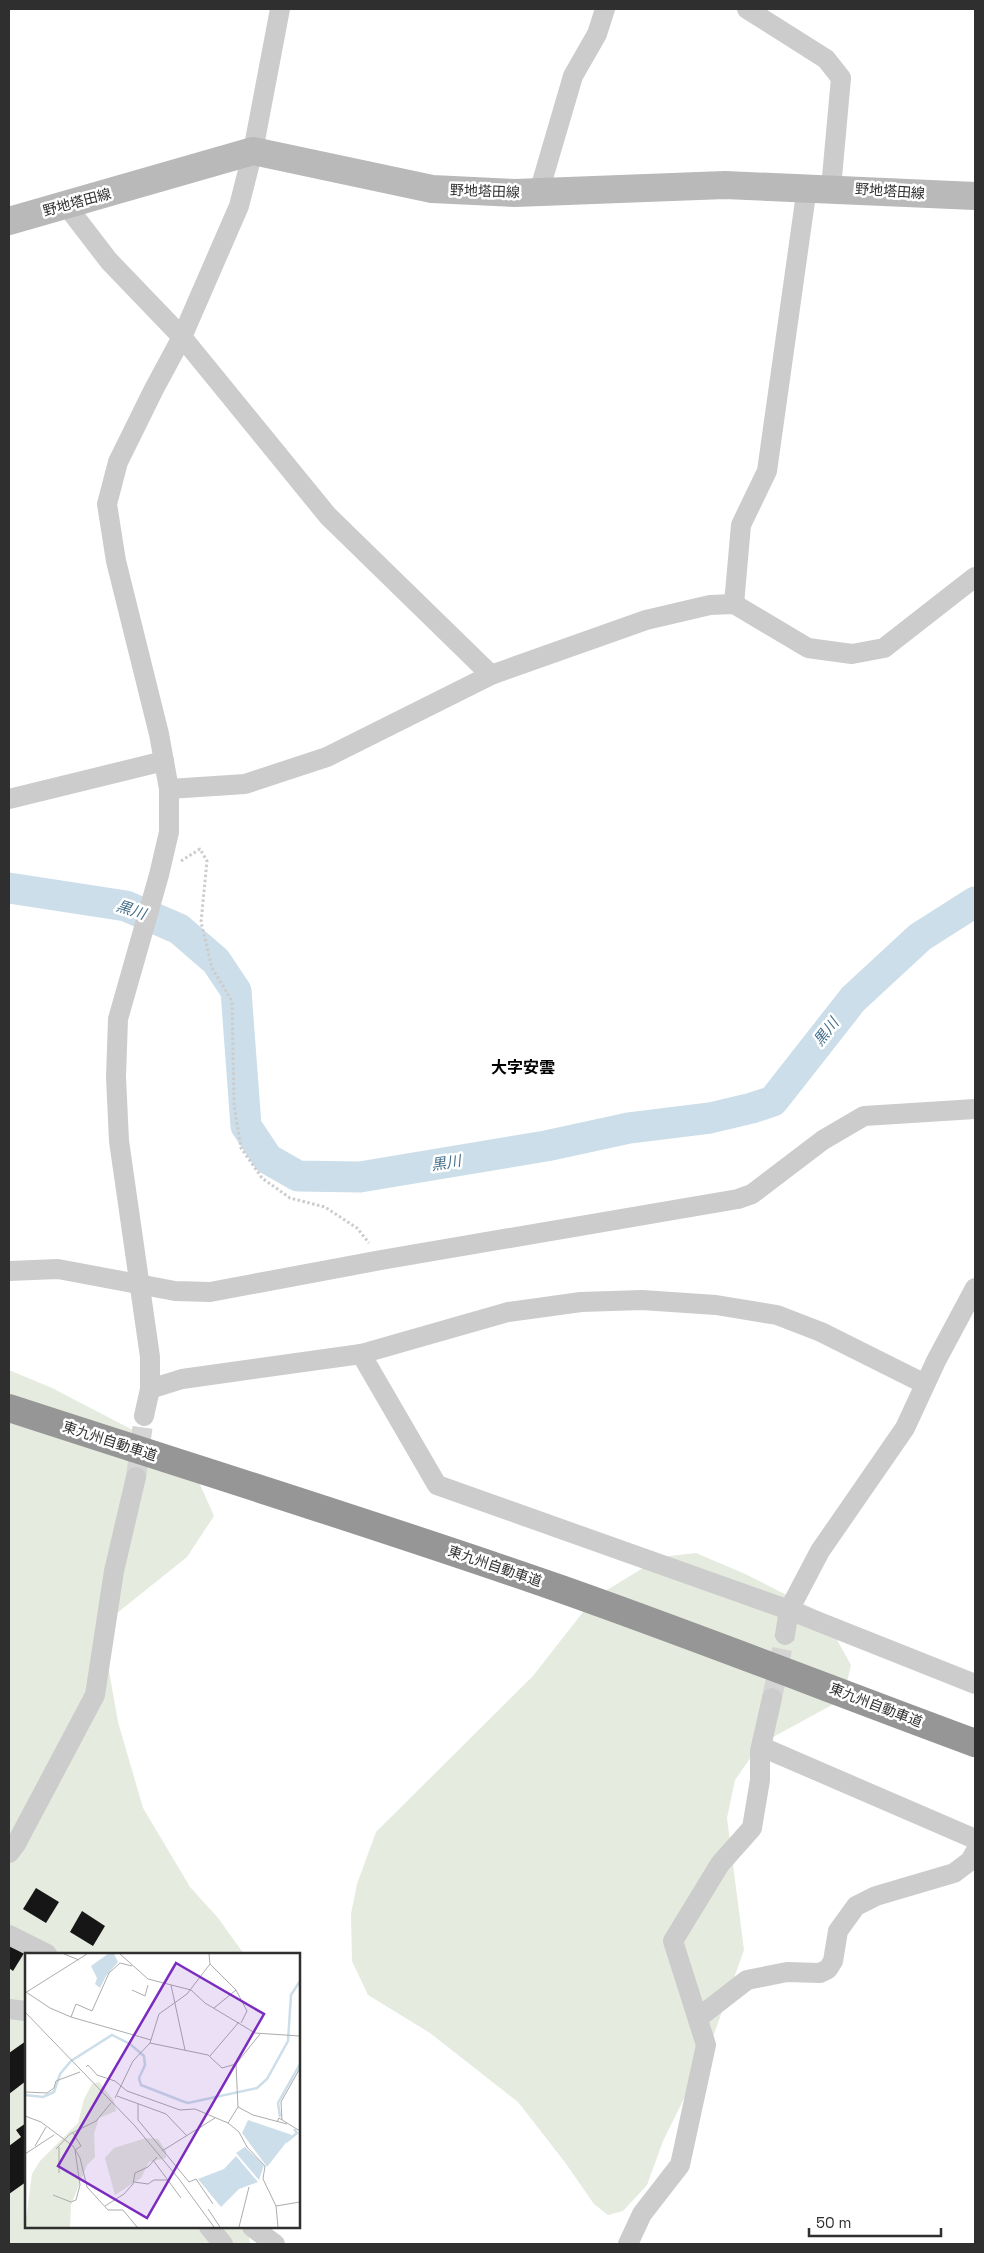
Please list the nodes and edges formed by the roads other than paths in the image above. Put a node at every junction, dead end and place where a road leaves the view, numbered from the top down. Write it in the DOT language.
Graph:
graph roads {
  1 [pos="280,9"];
  2 [pos="605,9"];
  3 [pos="747,9"];
  4 [pos="253,151"];
  5 [pos="819,187"];
  6 [pos="539,192"];
  7 [pos="975,196"];
  8 [pos="66,205"];
  9 [pos="9,221"];
  10 [pos="182,337"];
  11 [pos="975,576"];
  12 [pos="734,604"];
  13 [pos="491,675"];
  14 [pos="164,761"];
  15 [pos="169,789"];
  16 [pos="9,799"];
  17 [pos="975,1108"];
  18 [pos="9,1271"];
  19 [pos="141,1284"];
  20 [pos="975,1288"];
  21 [pos="361,1354"];
  22 [pos="925,1384"];
  23 [pos="150,1389"];
  24 [pos="9,1408"];
  25 [pos="144,1416"];
  26 [pos="136,1477"];
  27 [pos="789,1610"];
  28 [pos="784,1634"];
  29 [pos="975,1684"];
  30 [pos="772,1698"];
  31 [pos="975,1743"];
  32 [pos="762,1747"];
  33 [pos="975,1839"];
  34 [pos="975,1852"];
  35 [pos="9,1853"];
  36 [pos="9,1935"];
  37 [pos="45,1953"];
  38 [pos="9,2009"];
  39 [pos="25,2011"];
  40 [pos="698,2018"];
  41 [pos="210,2228"];
  42 [pos="253,2228"];
  43 [pos="223,2244"];
  44 [pos="275,2244"];
  45 [pos="628,2244"];
  1 -- 4 [label="street"];
  2 -- 6 [label="street"];
  3 -- 5 [label="street"];
  4 -- 6 [label="main road, 野地塔田線"];
  4 -- 8 [label="main road, 野地塔田線"];
  4 -- 10 [label="street"];
  5 -- 6 [label="main road, 野地塔田線"];
  5 -- 7 [label="main road, 野地塔田線"];
  5 -- 12 [label="street"];
  8 -- 9 [label="main road, 野地塔田線"];
  8 -- 10 [label="street"];
  10 -- 13 [label="street"];
  10 -- 14 [label="street"];
  11 -- 12 [label="street"];
  12 -- 13 [label="street"];
  13 -- 15 [label="street"];
  14 -- 15 [label="street"];
  14 -- 16 [label="street"];
  15 -- 19 [label="street"];
  17 -- 19 [label="street"];
  18 -- 19 [label="street"];
  19 -- 23 [label="street"];
  20 -- 22 [label="street"];
  21 -- 22 [label="street"];
  21 -- 23 [label="street"];
  21 -- 27 [label="street"];
  22 -- 27 [label="street"];
  23 -- 25 [label="street"];
  24 -- 31 [label="highway, 東九州自動車道"];
  26 -- 35 [label="street"];
  27 -- 28 [label="street"];
  27 -- 29 [label="street"];
  30 -- 32 [label="street"];
  32 -- 33 [label="street"];
  32 -- 40 [label="street"];
  34 -- 40 [label="street"];
  36 -- 37 [label="street"];
  38 -- 39 [label="street"];
  40 -- 45 [label="street"];
  41 -- 43 [label="street"];
  42 -- 44 [label="street"];
}
